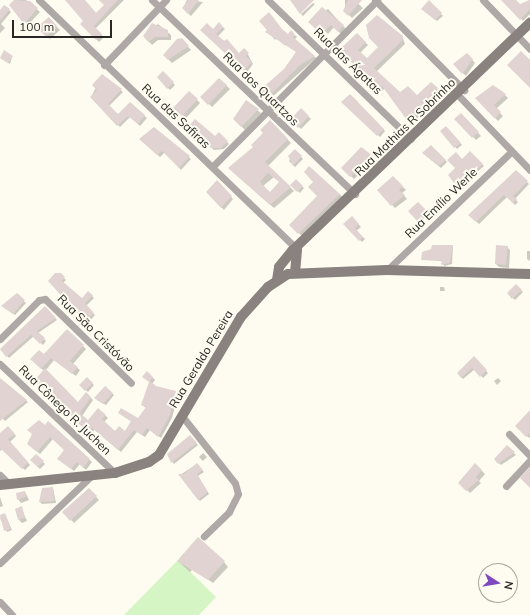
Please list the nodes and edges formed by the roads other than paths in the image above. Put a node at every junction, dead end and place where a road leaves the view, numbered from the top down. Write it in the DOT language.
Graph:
graph roads {
  1 [pos="39,0"];
  2 [pos="152,0"];
  3 [pos="166,0"];
  4 [pos="268,0"];
  5 [pos="376,0"];
  6 [pos="483,0"];
  7 [pos="160,7"];
  8 [pos="530,23"];
  9 [pos="518,35"];
  10 [pos="530,49"];
  11 [pos="324,52"];
  12 [pos="104,65"];
  13 [pos="461,92"];
  14 [pos="269,112"];
  15 [pos="411,139"];
  16 [pos="511,152"];
  17 [pos="214,166"];
  18 [pos="530,170"];
  19 [pos="355,194"];
  20 [pos="297,249"];
  21 [pos="387,270"];
  22 [pos="295,273"];
  23 [pos="530,274"];
  24 [pos="277,280"];
  25 [pos="0,339"];
  26 [pos="0,364"];
  27 [pos="131,383"];
  28 [pos="182,416"];
  29 [pos="509,434"];
  30 [pos="530,456"];
  31 [pos="530,460"];
  32 [pos="115,473"];
  33 [pos="0,475"];
  34 [pos="92,476"];
  35 [pos="4,484"];
  36 [pos="506,486"];
  37 [pos="204,536"];
  38 [pos="0,563"];
  39 [pos="0,602"];
  40 [pos="12,615"];
  1 -- 12 [label="street, Rua das Safiras"];
  2 -- 7 [label="street, Rua dos Quartzos"];
  3 -- 7 [label="street"];
  4 -- 11 [label="street, Rua das Ágatas"];
  5 -- 11 [label="street"];
  5 -- 13 [label="street"];
  6 -- 9 [label="street"];
  7 -- 12 [label="street"];
  7 -- 14 [label="street, Rua dos Quartzos"];
  8 -- 9 [label="main road, Rua Mathias R Sobrinho"];
  9 -- 10 [label="street"];
  9 -- 13 [label="main road, Rua Mathias R Sobrinho"];
  11 -- 14 [label="street"];
  11 -- 15 [label="street, Rua das Ágatas"];
  12 -- 17 [label="street, Rua das Safiras"];
  13 -- 15 [label="main road, Rua Mathias R Sobrinho"];
  13 -- 16 [label="street"];
  14 -- 17 [label="street"];
  14 -- 19 [label="street, Rua dos Quartzos"];
  15 -- 19 [label="main road, Rua Mathias R Sobrinho"];
  16 -- 18 [label="street"];
  16 -- 21 [label="street, Rua Emílio Werle"];
  17 -- 20 [label="street, Rua das Safiras"];
  19 -- 20 [label="main road, Rua Mathias R Sobrinho"];
  20 -- 22 [label="main road"];
  20 -- 24 [label="main road, Rua Mathias R Sobrinho"];
  21 -- 22 [label="main road, Rua Geraldo Pereira"];
  21 -- 23 [label="main road, Rua Geraldo Pereira"];
  22 -- 24 [label="main road, Rua Geraldo Pereira"];
  24 -- 28 [label="main road, Rua Geraldo Pereira"];
  25 -- 27 [label="street, Rua São Cristóvão"];
  26 -- 32 [label="street, Rua Cônego R. Juchen"];
  28 -- 32 [label="main road, Rua Geraldo Pereira"];
  28 -- 37 [label="street"];
  29 -- 30 [label="street"];
  31 -- 36 [label="street"];
  32 -- 34 [label="main road, Rua Geraldo Pereira"];
  33 -- 35 [label="street"];
  34 -- 35 [label="main road, Rua Geraldo Pereira"];
  34 -- 38 [label="street"];
  39 -- 40 [label="street"];
}
